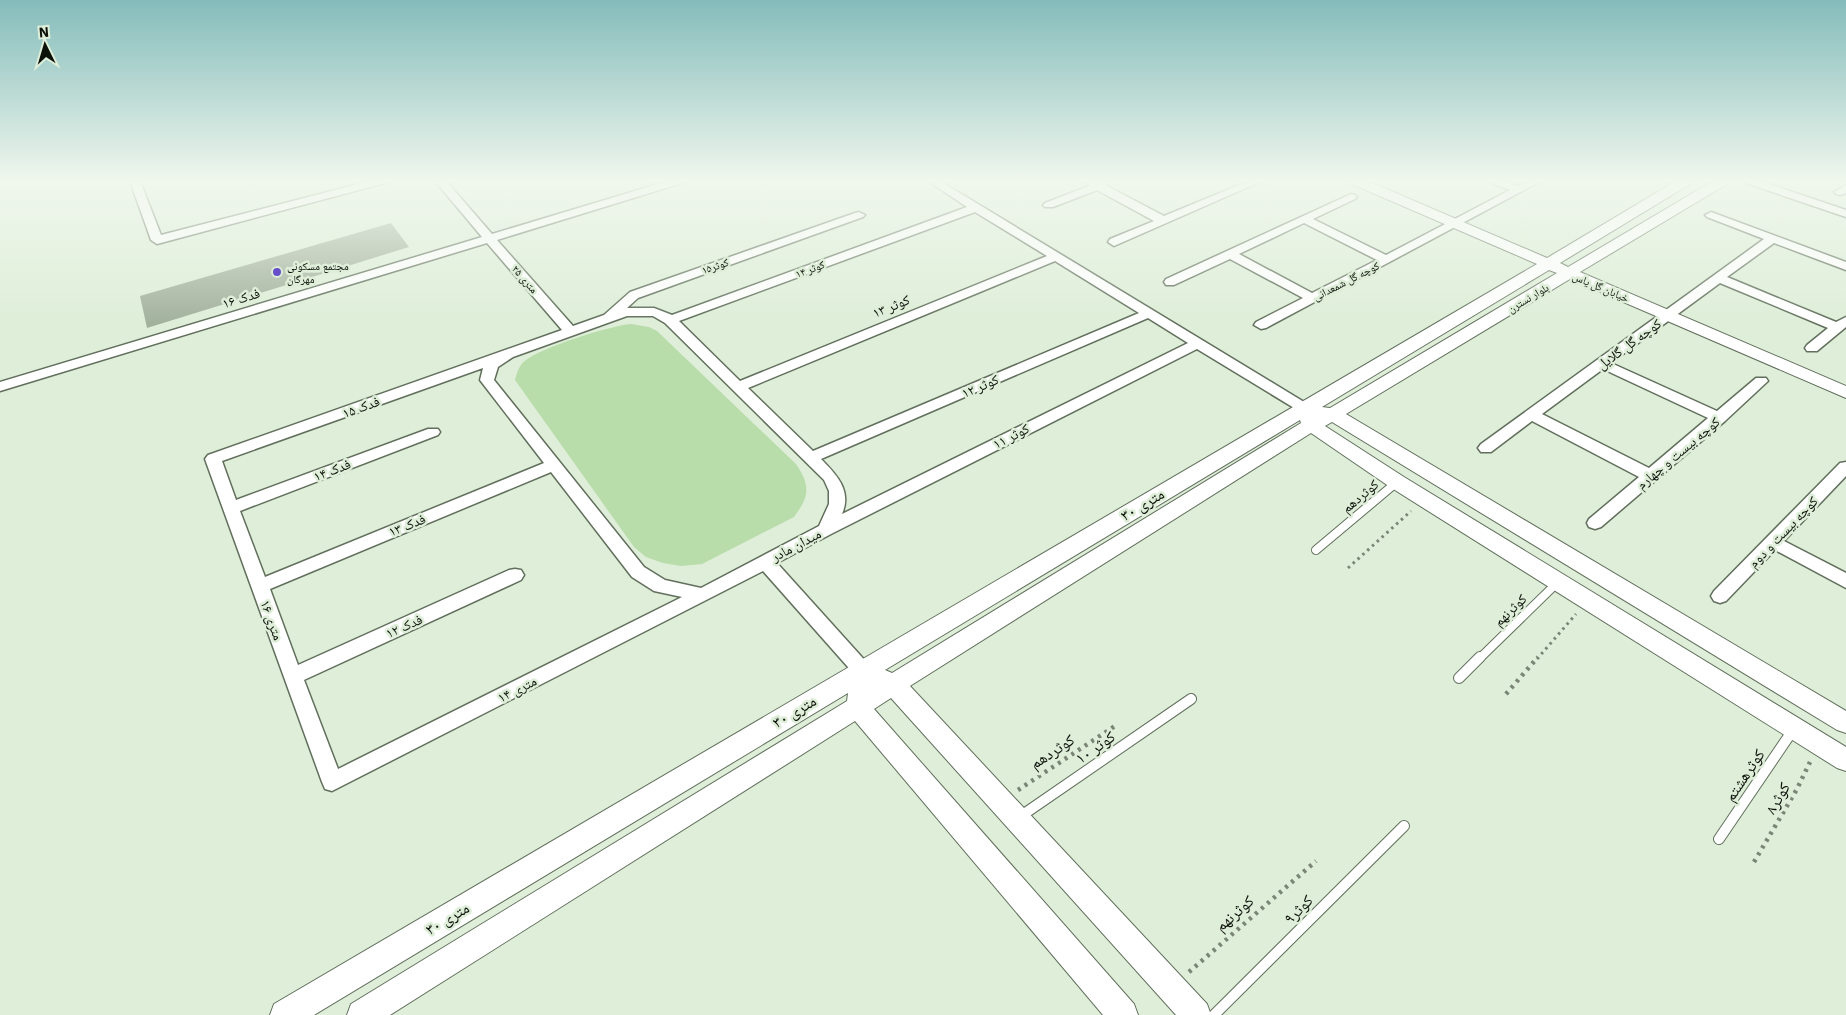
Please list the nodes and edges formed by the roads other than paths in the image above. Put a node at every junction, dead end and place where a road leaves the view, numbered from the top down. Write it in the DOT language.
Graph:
graph roads {
  1 [pos="152,228"];
  2 [pos="201,228"];
  3 [pos="482,228"];
  4 [pos="522,228"];
  5 [pos="821,228"];
  6 [pos="919,228"];
  7 [pos="1012,228"];
  8 [pos="1146,228"];
  9 [pos="1284,228"];
  10 [pos="1323,228"];
  11 [pos="1448,228"];
  12 [pos="1466,228"];
  13 [pos="1607,228"];
  14 [pos="1645,228"];
  15 [pos="1745,228"];
  16 [pos="490,238"];
  17 [pos="1772,239"];
  18 [pos="1114,242"];
  19 [pos="1230,254"];
  20 [pos="1057,256"];
  21 [pos="1387,260"];
  22 [pos="1548,264"];
  23 [pos="1846,266"];
  24 [pos="1570,274"];
  25 [pos="1718,278"];
  26 [pos="1170,282"];
  27 [pos="1312,298"];
  28 [pos="1149,313"];
  29 [pos="1667,316"];
  30 [pos="607,319"];
  31 [pos="670,320"];
  32 [pos="1842,324"];
  33 [pos="1261,325"];
  34 [pos="571,332"];
  35 [pos="1198,342"];
  36 [pos="1812,348"];
  37 [pos="508,354"];
  38 [pos="1602,364"];
  39 [pos="1761,382"];
  40 [pos="0,387"];
  41 [pos="738,387"];
  42 [pos="1846,393"];
  43 [pos="1333,414"];
  44 [pos="1532,415"];
  45 [pos="1308,417"];
  46 [pos="1720,418"];
  47 [pos="433,432"];
  48 [pos="1486,448"];
  49 [pos="811,458"];
  50 [pos="213,459"];
  51 [pos="554,465"];
  52 [pos="1843,474"];
  53 [pos="1651,476"];
  54 [pos="1397,482"];
  55 [pos="231,508"];
  56 [pos="1594,524"];
  57 [pos="825,530"];
  58 [pos="1773,542"];
  59 [pos="1316,550"];
  60 [pos="766,562"];
  61 [pos="515,575"];
  62 [pos="1846,581"];
  63 [pos="1558,582"];
  64 [pos="260,586"];
  65 [pos="703,595"];
  66 [pos="1720,596"];
  67 [pos="862,670"];
  68 [pos="293,676"];
  69 [pos="1459,678"];
  70 [pos="894,686"];
  71 [pos="1191,699"];
  72 [pos="858,708"];
  73 [pos="1846,723"];
  74 [pos="1794,728"];
  75 [pos="1846,760"];
  76 [pos="332,782"];
  77 [pos="1009,810"];
  78 [pos="1404,826"];
  79 [pos="1719,840"];
  80 [pos="285,1015"];
  81 [pos="362,1015"];
  82 [pos="1124,1015"];
  83 [pos="1196,1015"];
  84 [pos="1214,1015"];
  1 -- 2 [label="street"];
  3 -- 16 [label="street, ۲۵ متری"];
  4 -- 16 [label="street, فدک ۱۶"];
  5 -- 30 [label="street, کوثر۱۵"];
  6 -- 31 [label="street, کوثر ۱۴"];
  7 -- 20 [label="street"];
  8 -- 18 [label="street"];
  9 -- 19 [label="street"];
  10 -- 21 [label="street"];
  11 -- 21 [label="street, کوچه گل شمعدانی"];
  12 -- 22 [label="street, خیابان گل یاس"];
  13 -- 22 [label="street, بلوار نسترن"];
  14 -- 24 [label="street, بلوار نسترن"];
  15 -- 17 [label="street"];
  16 -- 34 [label="street, ۲۵ متری"];
  16 -- 40 [label="street, فدک ۱۶"];
  17 -- 23 [label="street"];
  17 -- 25 [label="street, کوچه گل گلایل"];
  19 -- 26 [label="street"];
  19 -- 27 [label="street"];
  20 -- 28 [label="street"];
  20 -- 41 [label="street, کوثر ۱۳"];
  21 -- 27 [label="street, کوچه گل شمعدانی"];
  22 -- 24 [label="street, خیابان گل یاس"];
  22 -- 45 [label="street, بلوار نسترن"];
  24 -- 29 [label="street, خیابان گل یاس"];
  24 -- 43 [label="street, بلوار نسترن"];
  25 -- 29 [label="street, کوچه گل گلایل"];
  25 -- 32 [label="street"];
  27 -- 33 [label="street, کوچه گل شمعدانی"];
  28 -- 35 [label="street"];
  28 -- 49 [label="street, کوثر ۱۲"];
  29 -- 38 [label="street, کوچه گل گلایل"];
  29 -- 42 [label="street, خیابان گل یاس"];
  30 -- 31 [label="street, میدان مادر"];
  30 -- 34 [label="street, میدان مادر"];
  31 -- 41 [label="street, میدان مادر"];
  32 -- 36 [label="street"];
  34 -- 37 [label="street, میدان مادر"];
  35 -- 45 [label="street"];
  35 -- 57 [label="street, کوثر ۱۱"];
  37 -- 50 [label="street, فدک ۱۵"];
  37 -- 51 [label="street, میدان مادر"];
  38 -- 44 [label="street, کوچه گل گلایل"];
  38 -- 46 [label="street"];
  39 -- 46 [label="street, کوچه بیست و چهارم"];
  41 -- 49 [label="street, میدان مادر"];
  43 -- 45 [label="street, ۳۰ متری"];
  43 -- 73 [label="street"];
  44 -- 48 [label="street, کوچه گل گلایل"];
  44 -- 53 [label="street"];
  45 -- 54 [label="street"];
  45 -- 67 [label="street, ۳۰ متری"];
  45 -- 70 [label="street, ۳۰ متری"];
  46 -- 53 [label="street, کوچه بیست و چهارم"];
  47 -- 55 [label="street, فدک ۱۴"];
  49 -- 57 [label="street, میدان مادر"];
  50 -- 55 [label="street, ۱۶ متری"];
  51 -- 64 [label="street, فدک ۱۳"];
  51 -- 65 [label="street, میدان مادر"];
  52 -- 58 [label="street, کوچه بیست و دوم"];
  53 -- 56 [label="street, کوچه بیست و چهارم"];
  54 -- 59 [label="lane, کوثردهم"];
  54 -- 63 [label="street"];
  55 -- 64 [label="street, ۱۶ متری"];
  57 -- 60 [label="street, میدان مادر"];
  58 -- 62 [label="street"];
  58 -- 66 [label="street, کوچه بیست و دوم"];
  60 -- 65 [label="street, میدان مادر"];
  60 -- 67 [label="street"];
  61 -- 68 [label="street, فدک ۱۲"];
  63 -- 69 [label="lane, کوثرنهم"];
  63 -- 74 [label="street"];
  64 -- 68 [label="street, ۱۶ متری"];
  65 -- 76 [label="street, ۱۴ متری"];
  67 -- 70 [label="street"];
  67 -- 72 [label="street"];
  67 -- 80 [label="street, ۳۰ متری"];
  68 -- 76 [label="street, ۱۶ متری"];
  70 -- 72 [label="street, ۳۰ متری"];
  70 -- 77 [label="street"];
  71 -- 77 [label="lane, کوثر ۱۰"];
  72 -- 81 [label="street, ۳۰ متری"];
  72 -- 82 [label="street"];
  74 -- 75 [label="street"];
  74 -- 79 [label="lane, کوثرهشتم"];
  77 -- 83 [label="street"];
  78 -- 84 [label="lane, کوثر۹"];
}
